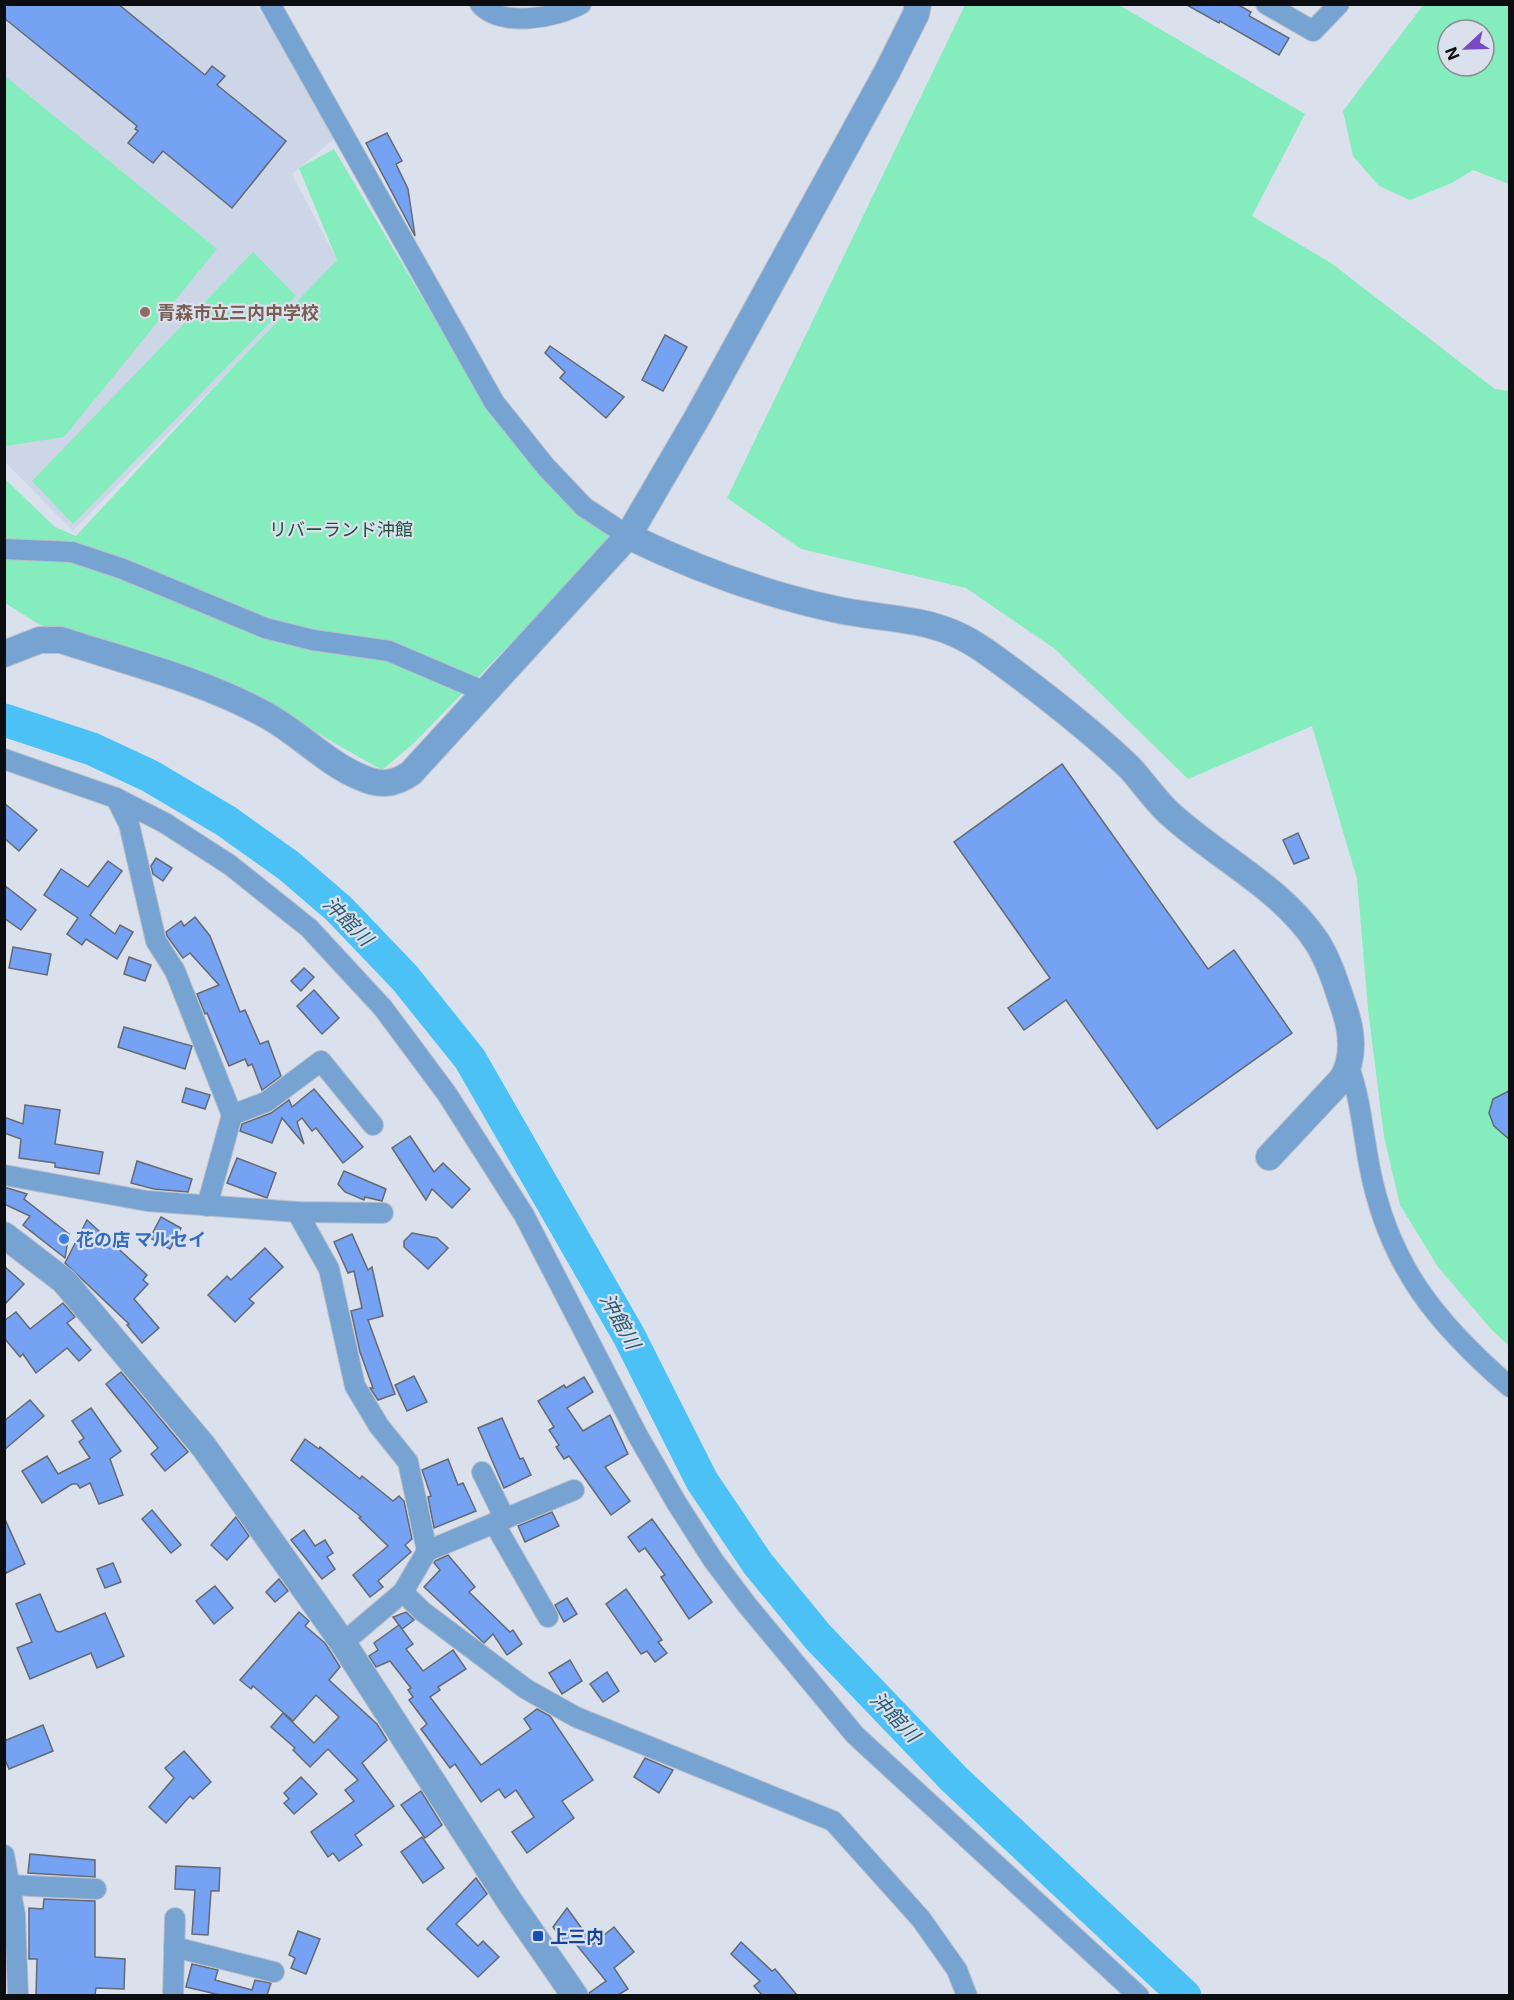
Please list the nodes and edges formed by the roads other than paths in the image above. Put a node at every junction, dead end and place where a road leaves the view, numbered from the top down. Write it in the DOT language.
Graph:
graph roads {
  1 [pos="270,4"];
  2 [pos="480,4"];
  3 [pos="581,4"];
  4 [pos="918,4"];
  5 [pos="1266,4"];
  6 [pos="1339,4"];
  7 [pos="628,536"];
  8 [pos="4,549"];
  9 [pos="4,654"];
  10 [pos="485,692"];
  11 [pos="4,759"];
  12 [pos="116,798"];
  13 [pos="1349,1067"];
  14 [pos="232,1115"];
  15 [pos="373,1125"];
  16 [pos="1269,1157"];
  17 [pos="4,1175"];
  18 [pos="207,1206"];
  19 [pos="297,1212"];
  20 [pos="383,1213"];
  21 [pos="4,1234"];
  22 [pos="1509,1387"];
  23 [pos="482,1472"];
  24 [pos="574,1490"];
  25 [pos="500,1521"];
  26 [pos="427,1551"];
  27 [pos="403,1592"];
  28 [pos="548,1617"];
  29 [pos="342,1643"];
  30 [pos="4,1855"];
  31 [pos="10,1885"];
  32 [pos="96,1890"];
  33 [pos="10,1916"];
  34 [pos="175,1918"];
  35 [pos="174,1947"];
  36 [pos="274,1972"];
  37 [pos="18,1995"];
  38 [pos="173,1995"];
  39 [pos="575,1995"];
  40 [pos="967,1995"];
  41 [pos="1139,1995"];
  1 -- 7 [label="street"];
  2 -- 3 [label="street"];
  4 -- 7 [label="street"];
  5 -- 6 [label="street"];
  7 -- 10 [label="street"];
  7 -- 13 [label="street"];
  8 -- 10 [label="street"];
  9 -- 10 [label="street"];
  11 -- 12 [label="street"];
  12 -- 14 [label="street"];
  12 -- 41 [label="street"];
  13 -- 16 [label="street"];
  13 -- 22 [label="street"];
  14 -- 15 [label="street"];
  14 -- 18 [label="street"];
  17 -- 18 [label="street"];
  18 -- 19 [label="street"];
  19 -- 20 [label="street"];
  19 -- 26 [label="street"];
  21 -- 29 [label="street"];
  23 -- 25 [label="street"];
  24 -- 25 [label="street"];
  25 -- 26 [label="street"];
  25 -- 28 [label="street"];
  26 -- 27 [label="street"];
  27 -- 29 [label="street"];
  27 -- 40 [label="street"];
  29 -- 39 [label="street"];
  30 -- 31 [label="street"];
  31 -- 32 [label="street"];
  31 -- 33 [label="street"];
  33 -- 37 [label="street"];
  34 -- 35 [label="street"];
  35 -- 36 [label="street"];
  35 -- 38 [label="street"];
}
